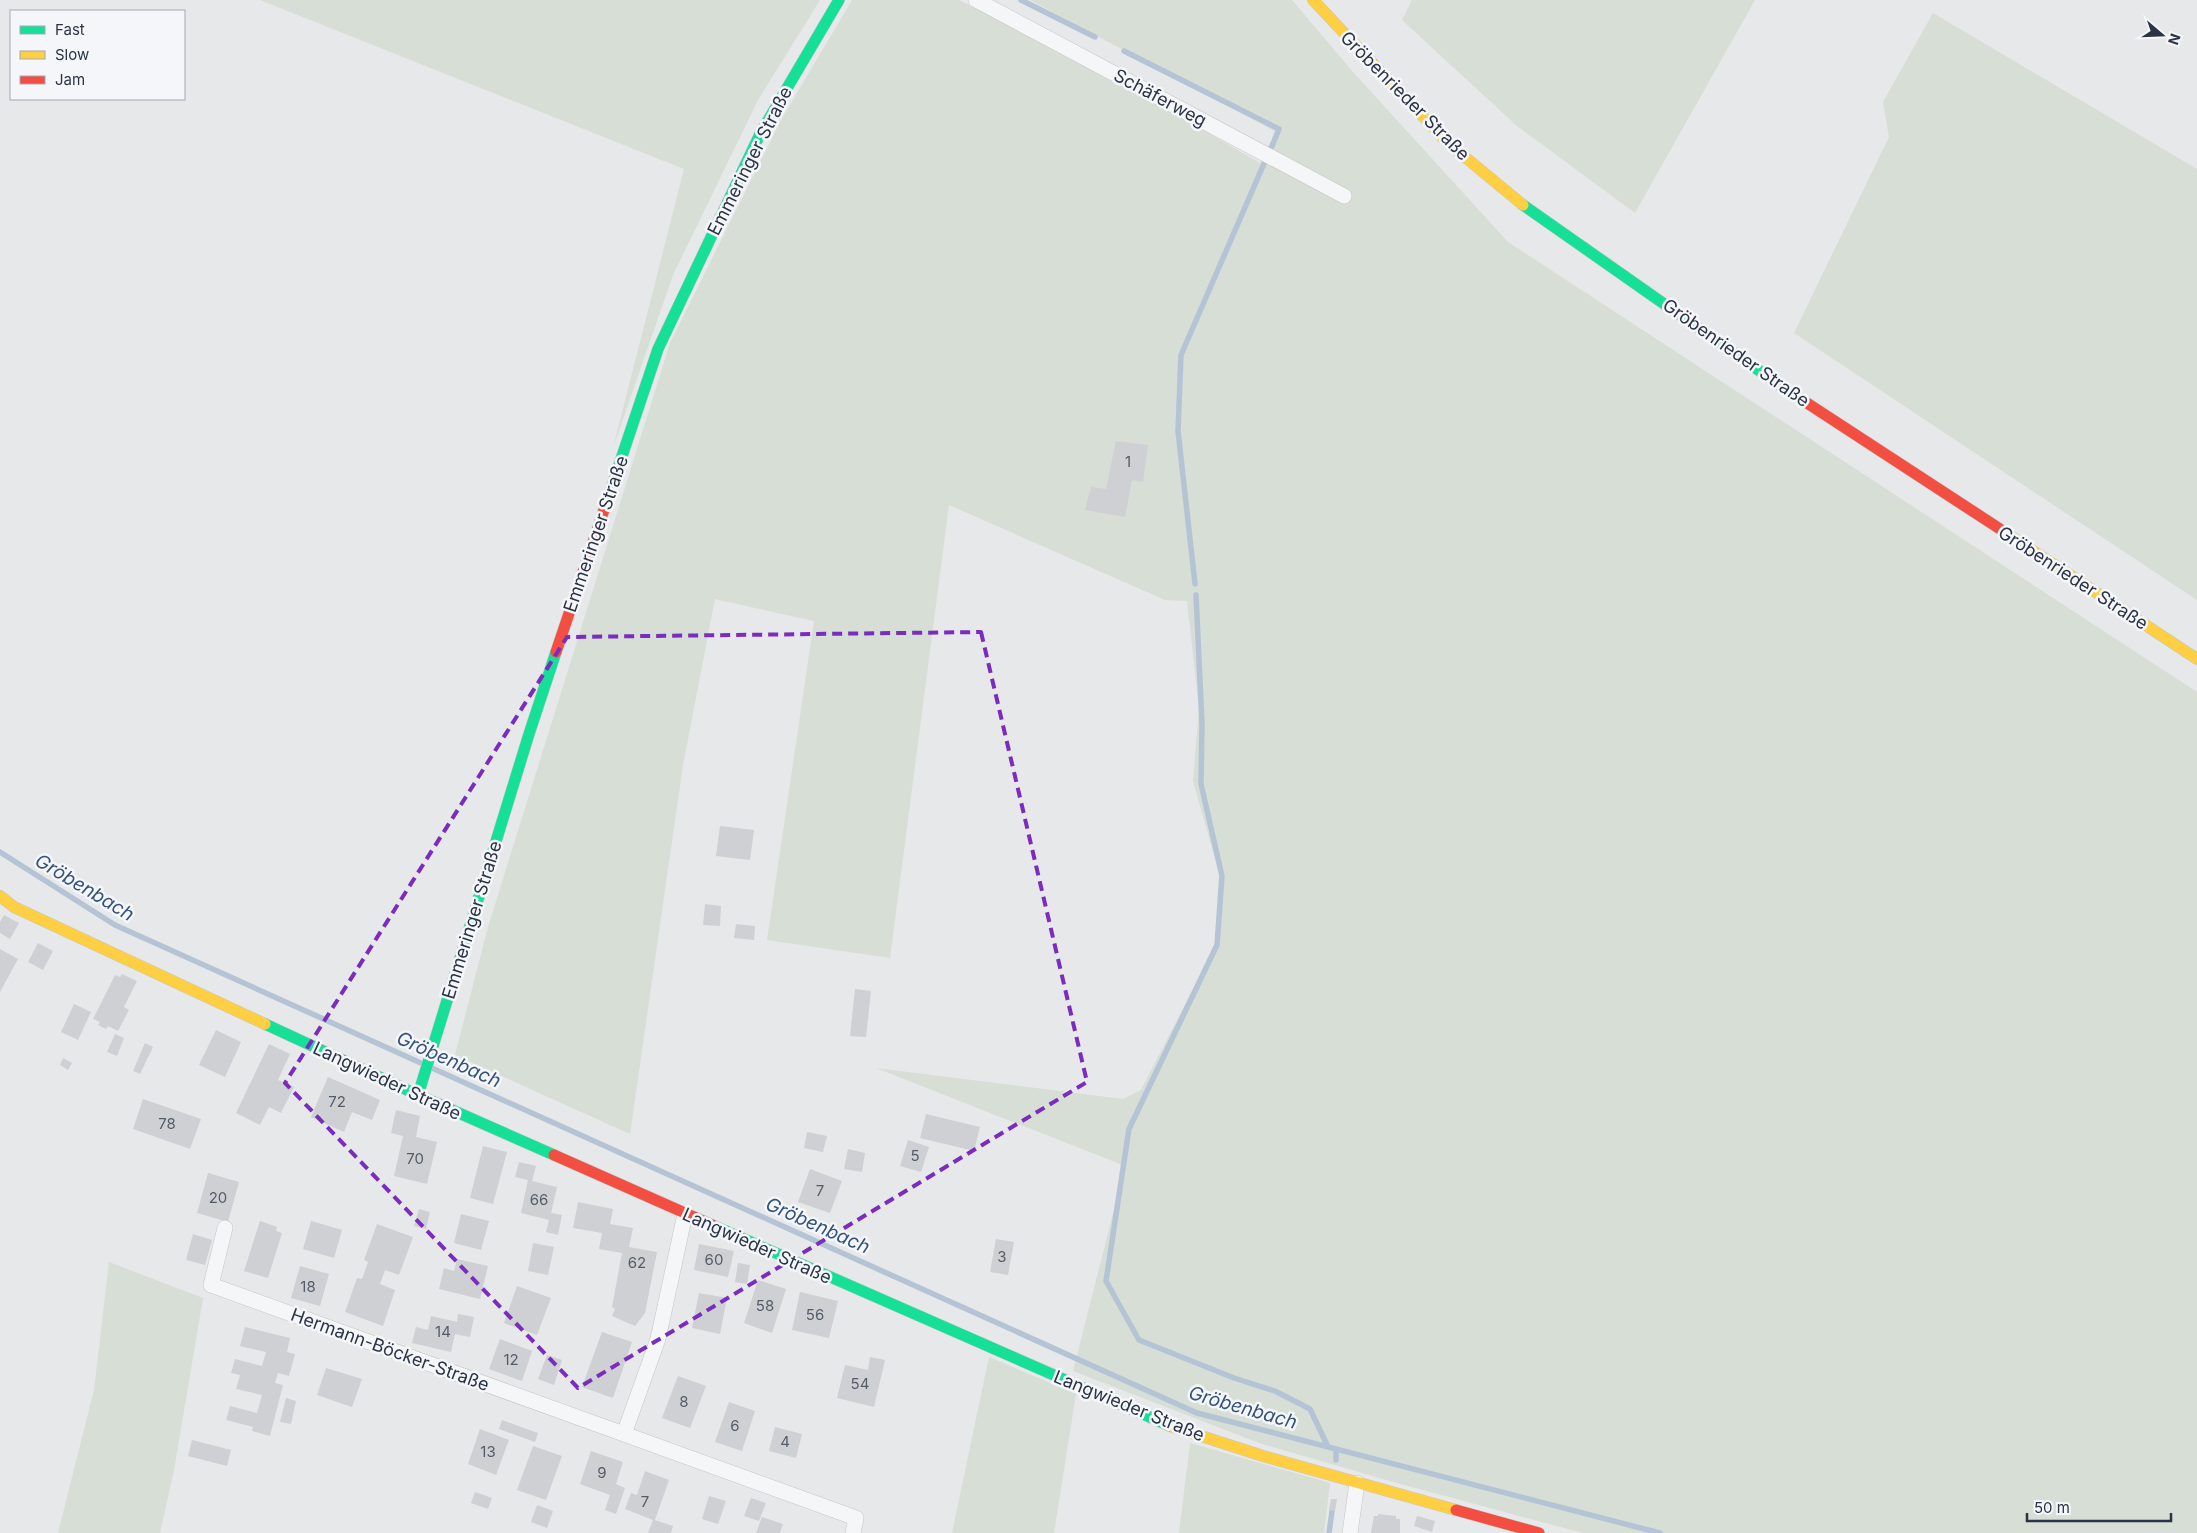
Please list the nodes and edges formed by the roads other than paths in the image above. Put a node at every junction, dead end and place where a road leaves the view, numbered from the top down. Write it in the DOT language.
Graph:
graph roads {
  1 [pos="839,0"];
  2 [pos="976,0"];
  3 [pos="1313,0"];
  4 [pos="1344,196"];
  5 [pos="2197,659"];
  6 [pos="0,896"];
  7 [pos="418,1095"];
  8 [pos="685,1214"];
  9 [pos="225,1228"];
  10 [pos="624,1434"];
  11 [pos="1357,1483"];
  12 [pos="853,1533"];
  13 [pos="1350,1533"];
  14 [pos="1539,1533"];
  1 -- 7 [label="street, Emmeringer Straße"];
  2 -- 4 [label="street, Schäferweg"];
  3 -- 5 [label="street, Gröbenrieder Straße"];
  6 -- 7 [label="street, Langwieder Straße"];
  7 -- 8 [label="street, Langwieder Straße"];
  8 -- 10 [label="street"];
  8 -- 11 [label="street, Langwieder Straße"];
  9 -- 10 [label="street, Hermann-Böcker-Straße"];
  10 -- 12 [label="street, Hermann-Böcker-Straße"];
  11 -- 13 [label="street"];
  11 -- 14 [label="street, Langwieder Straße"];
}
